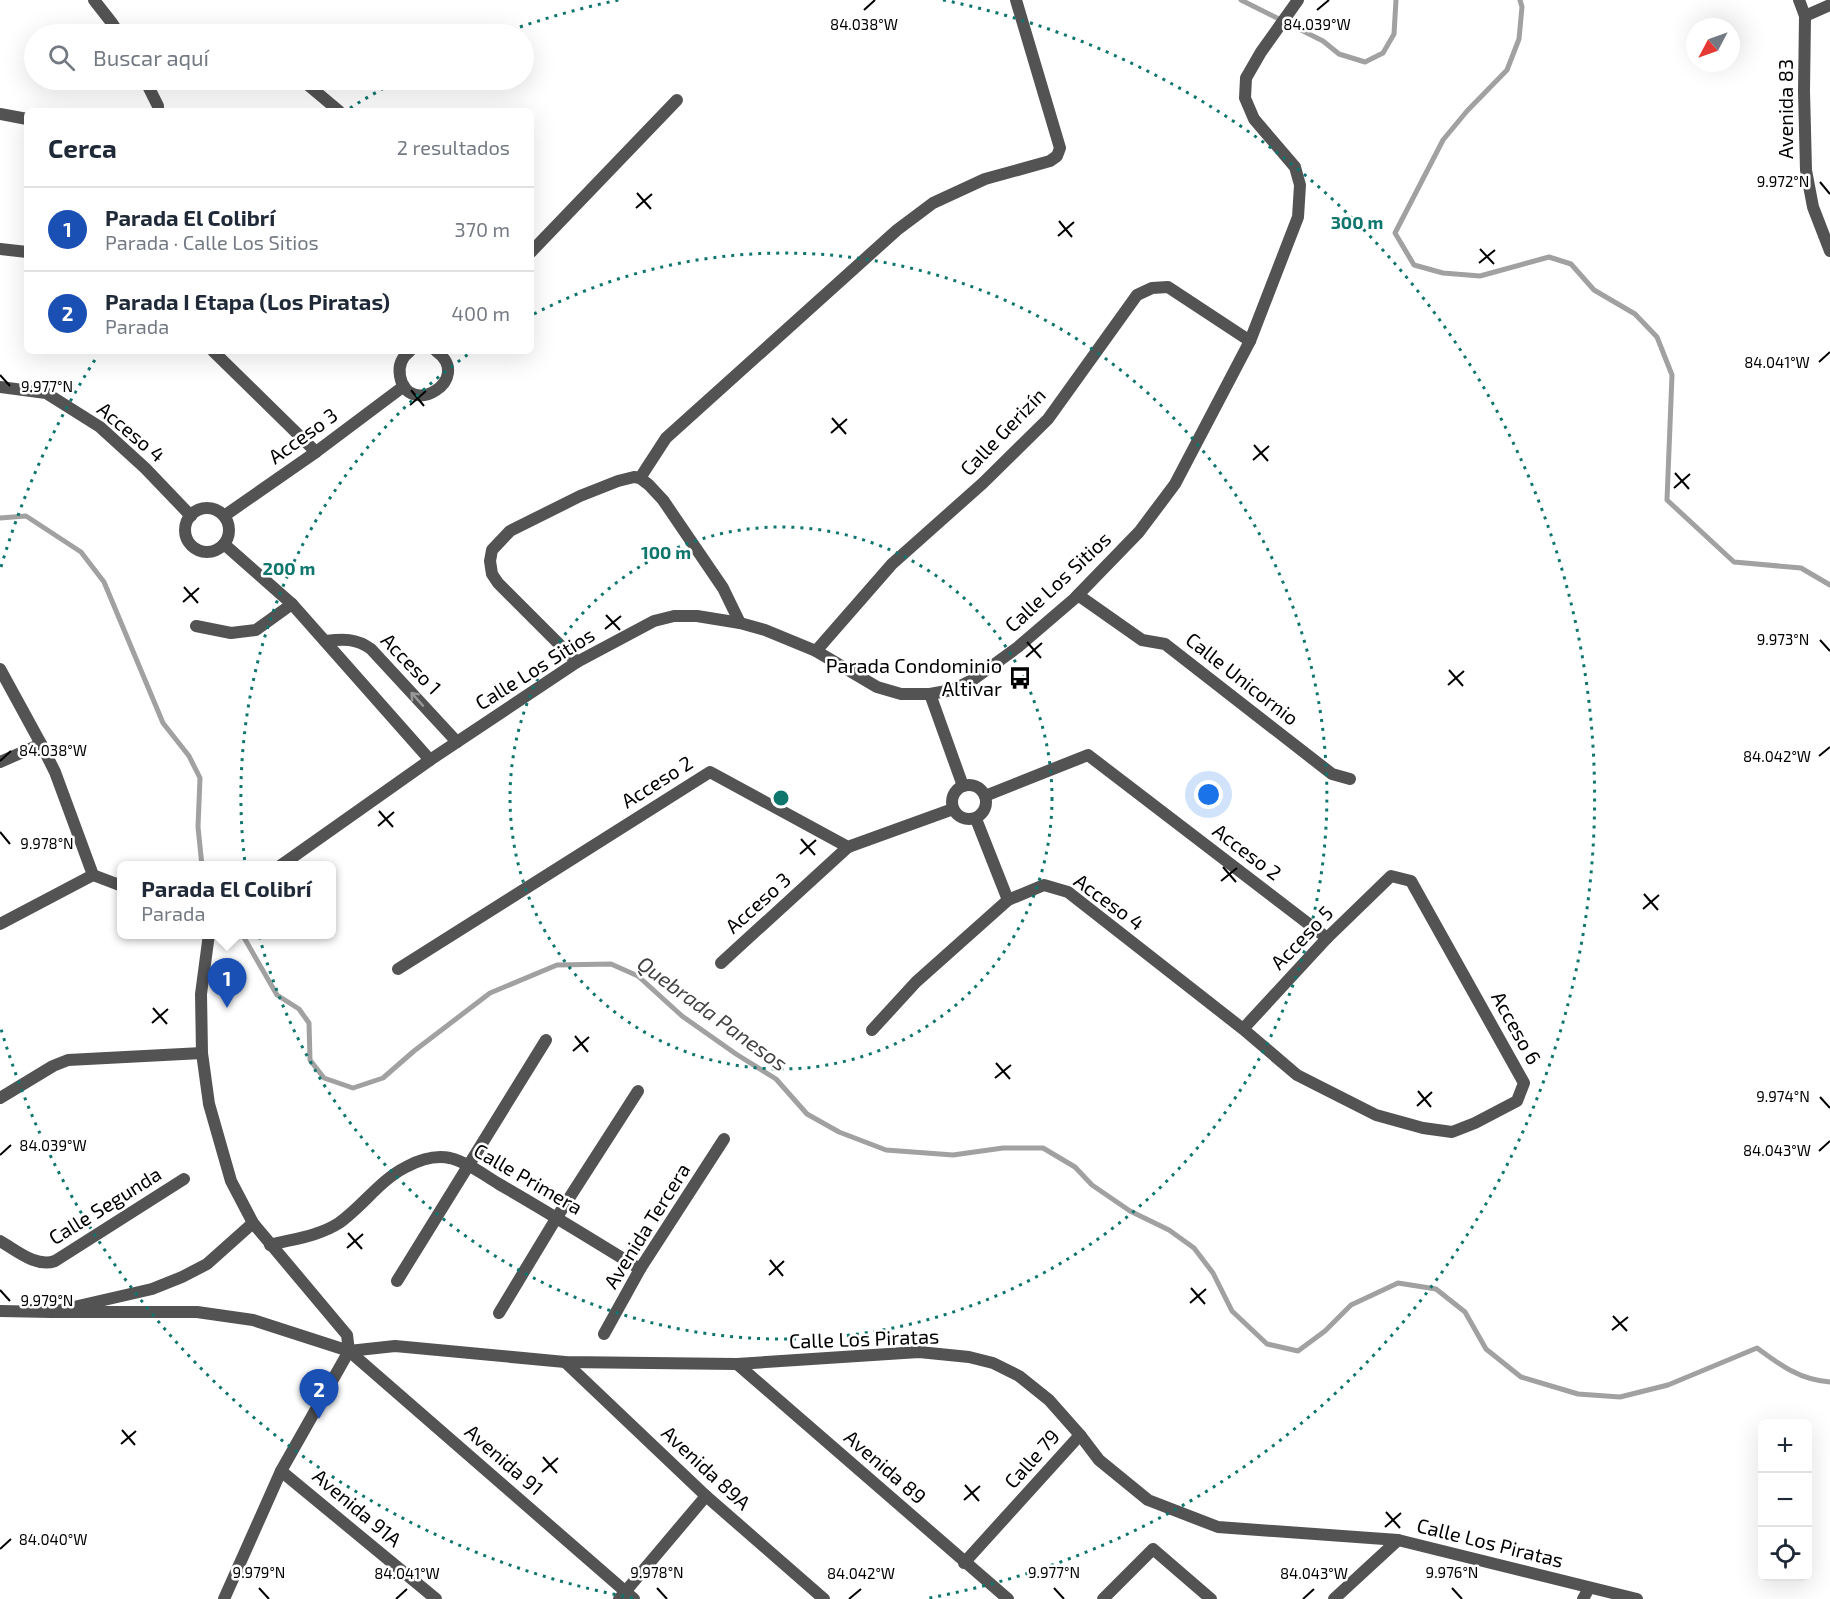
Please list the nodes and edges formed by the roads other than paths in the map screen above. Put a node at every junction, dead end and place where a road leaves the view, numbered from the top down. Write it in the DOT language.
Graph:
graph roads {
  1 [pos="94,0"];
  2 [pos="1016,0"];
  3 [pos="1298,0"];
  4 [pos="1799,0"];
  5 [pos="1830,5"];
  6 [pos="1805,16"];
  7 [pos="113,24"];
  8 [pos="150,90"];
  9 [pos="314,90"];
  10 [pos="676,100"];
  11 [pos="158,108"];
  12 [pos="335,108"];
  13 [pos="0,114"];
  14 [pos="24,118"];
  15 [pos="0,249"];
  16 [pos="534,249"];
  17 [pos="24,252"];
  18 [pos="1830,252"];
  19 [pos="1250,341"];
  20 [pos="216,354"];
  21 [pos="407,354"];
  22 [pos="440,354"];
  23 [pos="404,386"];
  24 [pos="0,387"];
  25 [pos="316,452"];
  26 [pos="640,478"];
  27 [pos="191,516"];
  28 [pos="224,516"];
  29 [pos="224,544"];
  30 [pos="1078,595"];
  31 [pos="292,604"];
  32 [pos="740,623"];
  33 [pos="196,627"];
  34 [pos="325,641"];
  35 [pos="816,651"];
  36 [pos="577,662"];
  37 [pos="0,669"];
  38 [pos="930,694"];
  39 [pos="457,742"];
  40 [pos="41,744"];
  41 [pos="430,760"];
  42 [pos="0,762"];
  43 [pos="1350,779"];
  44 [pos="963,786"];
  45 [pos="985,796"];
  46 [pos="953,809"];
  47 [pos="976,819"];
  48 [pos="848,847"];
  49 [pos="287,861"];
  50 [pos="93,875"];
  51 [pos="1391,876"];
  52 [pos="117,884"];
  53 [pos="1008,900"];
  54 [pos="0,924"];
  55 [pos="1327,938"];
  56 [pos="208,939"];
  57 [pos="721,963"];
  58 [pos="399,969"];
  59 [pos="1243,1029"];
  60 [pos="872,1030"];
  61 [pos="546,1040"];
  62 [pos="202,1053"];
  63 [pos="638,1091"];
  64 [pos="0,1098"];
  65 [pos="724,1139"];
  66 [pos="467,1166"];
  67 [pos="183,1179"];
  68 [pos="557,1217"];
  69 [pos="253,1223"];
  70 [pos="0,1241"];
  71 [pos="270,1245"];
  72 [pos="640,1269"];
  73 [pos="397,1281"];
  74 [pos="0,1311"];
  75 [pos="52,1312"];
  76 [pos="499,1313"];
  77 [pos="604,1334"];
  78 [pos="349,1351"];
  79 [pos="565,1362"];
  80 [pos="737,1364"];
  81 [pos="1080,1435"];
  82 [pos="281,1471"];
  83 [pos="706,1496"];
  84 [pos="1398,1540"];
  85 [pos="964,1563"];
  86 [pos="1586,1594"];
  87 [pos="230,1596"];
  88 [pos="626,1597"];
  89 [pos="436,1599"];
  90 [pos="824,1599"];
  91 [pos="1008,1599"];
  92 [pos="1103,1599"];
  93 [pos="1211,1599"];
  94 [pos="1334,1599"];
  95 [pos="1637,1599"];
  1 -- 7 [label="street"];
  2 -- 26 [label="street"];
  3 -- 19 [label="street, Calle Los Sitios"];
  4 -- 6 [label="street, Avenida 83"];
  5 -- 6 [label="street"];
  6 -- 18 [label="street, Avenida 83"];
  8 -- 11 [label="street"];
  9 -- 12 [label="street"];
  10 -- 16 [label="street"];
  13 -- 14 [label="street"];
  15 -- 17 [label="street"];
  19 -- 30 [label="street, Calle Los Sitios"];
  19 -- 35 [label="street, Calle Gerizín"];
  20 -- 25 [label="street"];
  21 -- 23 [label="street"];
  22 -- 23 [label="street"];
  23 -- 25 [label="street, Acceso 3"];
  24 -- 27 [label="street, Acceso 4"];
  25 -- 28 [label="street, Acceso 3"];
  26 -- 32 [label="street"];
  26 -- 36 [label="street"];
  27 -- 28 [label="street"];
  27 -- 29 [label="street"];
  28 -- 29 [label="street"];
  29 -- 31 [label="street"];
  30 -- 38 [label="street, Calle Los Sitios"];
  30 -- 43 [label="street, Calle Unicornio"];
  31 -- 33 [label="street"];
  31 -- 34 [label="street"];
  32 -- 35 [label="street, Calle Los Sitios"];
  32 -- 36 [label="street, Calle Los Sitios"];
  39 -- 34 [label="street, Acceso 1, one-way"];
  34 -- 41 [label="street"];
  35 -- 38 [label="street, Calle Los Sitios"];
  36 -- 39 [label="street, Calle Los Sitios"];
  37 -- 40 [label="street"];
  38 -- 44 [label="street"];
  39 -- 41 [label="street, Calle Los Sitios"];
  40 -- 42 [label="street"];
  40 -- 50 [label="street"];
  41 -- 49 [label="street, Calle Los Sitios"];
  44 -- 45 [label="street"];
  44 -- 46 [label="street"];
  45 -- 47 [label="street"];
  45 -- 55 [label="street, Acceso 2"];
  46 -- 47 [label="street"];
  46 -- 48 [label="street"];
  47 -- 53 [label="street"];
  48 -- 57 [label="street, Acceso 3"];
  48 -- 58 [label="street, Acceso 2"];
  50 -- 52 [label="street"];
  50 -- 54 [label="street"];
  51 -- 55 [label="street, Acceso 5"];
  51 -- 59 [label="street, Acceso 6"];
  53 -- 59 [label="street, Acceso 4"];
  53 -- 60 [label="street, Acceso 4"];
  55 -- 59 [label="street, Acceso 5"];
  56 -- 62 [label="street"];
  61 -- 66 [label="street"];
  62 -- 64 [label="street"];
  62 -- 69 [label="street"];
  63 -- 68 [label="street"];
  65 -- 72 [label="street, Avenida Tercera"];
  66 -- 68 [label="street, Calle Primera"];
  66 -- 71 [label="street, Calle Primera"];
  66 -- 73 [label="street"];
  67 -- 70 [label="street, Calle Segunda"];
  68 -- 72 [label="street, Calle Primera"];
  68 -- 76 [label="street"];
  69 -- 71 [label="street"];
  69 -- 75 [label="street"];
  71 -- 78 [label="street"];
  72 -- 77 [label="street, Avenida Tercera"];
  74 -- 75 [label="street"];
  75 -- 78 [label="street"];
  78 -- 79 [label="street, Calle Los Piratas"];
  78 -- 82 [label="street"];
  78 -- 88 [label="street, Avenida 91"];
  79 -- 80 [label="street, Calle Los Piratas"];
  79 -- 83 [label="street, Avenida 89A"];
  80 -- 81 [label="street, Calle Los Piratas"];
  80 -- 85 [label="street, Avenida 89"];
  81 -- 84 [label="street, Calle Los Piratas"];
  81 -- 85 [label="street, Calle 79"];
  82 -- 87 [label="street"];
  82 -- 89 [label="street, Avenida 91A"];
  83 -- 88 [label="street"];
  83 -- 90 [label="street, Avenida 89A"];
  84 -- 86 [label="street, Calle Los Piratas"];
  84 -- 94 [label="street"];
  85 -- 91 [label="street, Avenida 89"];
  86 -- 95 [label="street, Calle Los Piratas"];
  92 -- 93 [label="street"];
}
